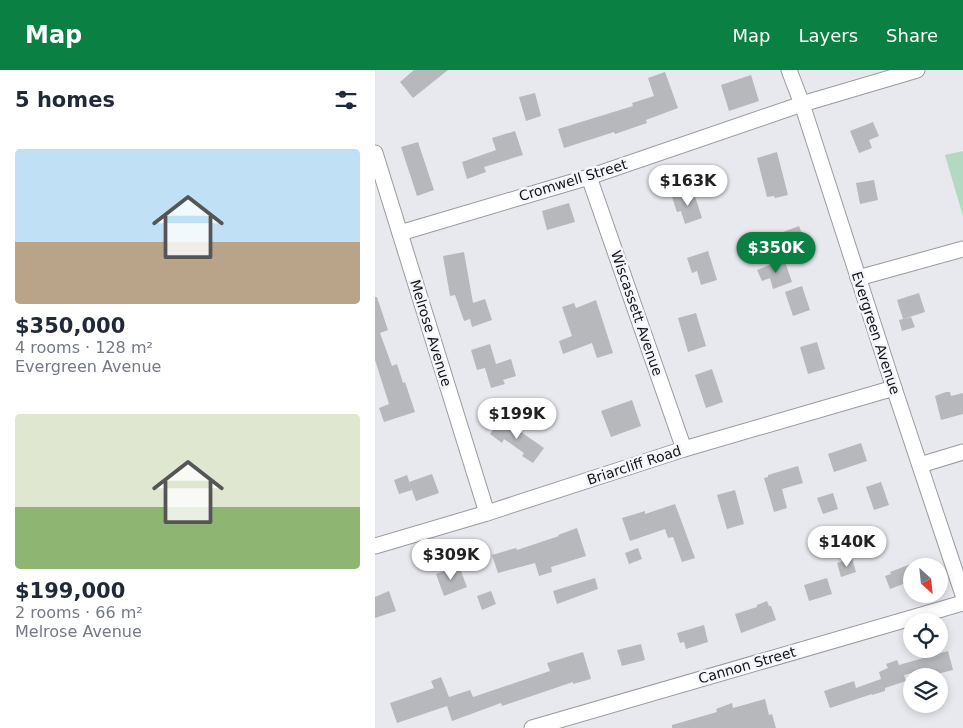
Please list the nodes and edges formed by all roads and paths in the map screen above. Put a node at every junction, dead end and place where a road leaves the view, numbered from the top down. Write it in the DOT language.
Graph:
graph roads {
  1 [pos="789,70"];
  2 [pos="917,70"];
  3 [pos="801,104"];
  4 [pos="375,153"];
  5 [pos="589,177"];
  6 [pos="400,233"];
  7 [pos="963,249"];
  8 [pos="858,278"];
  9 [pos="893,388"];
  10 [pos="684,449"];
  11 [pos="963,452"];
  12 [pos="920,464"];
  13 [pos="487,513"];
  14 [pos="375,546"];
  15 [pos="963,596"];
  16 [pos="963,602"];
  17 [pos="532,728"];
  1 -- 3 [label="street, Evergreen Avenue"];
  2 -- 3 [label="street, Cromwell Street"];
  3 -- 5 [label="street, Cromwell Street"];
  3 -- 8 [label="street, Evergreen Avenue"];
  4 -- 6 [label="street, Melrose Avenue"];
  5 -- 6 [label="street, Cromwell Street"];
  5 -- 10 [label="street, Wiscassett Avenue"];
  6 -- 13 [label="street, Melrose Avenue"];
  7 -- 8 [label="street"];
  8 -- 9 [label="street, Evergreen Avenue"];
  9 -- 10 [label="street, Briarcliff Road"];
  9 -- 12 [label="street, Evergreen Avenue"];
  10 -- 13 [label="street, Briarcliff Road"];
  11 -- 12 [label="street"];
  12 -- 15 [label="street, Evergreen Avenue"];
  13 -- 14 [label="street, Briarcliff Road"];
  16 -- 17 [label="street, Cannon Street"];
}
